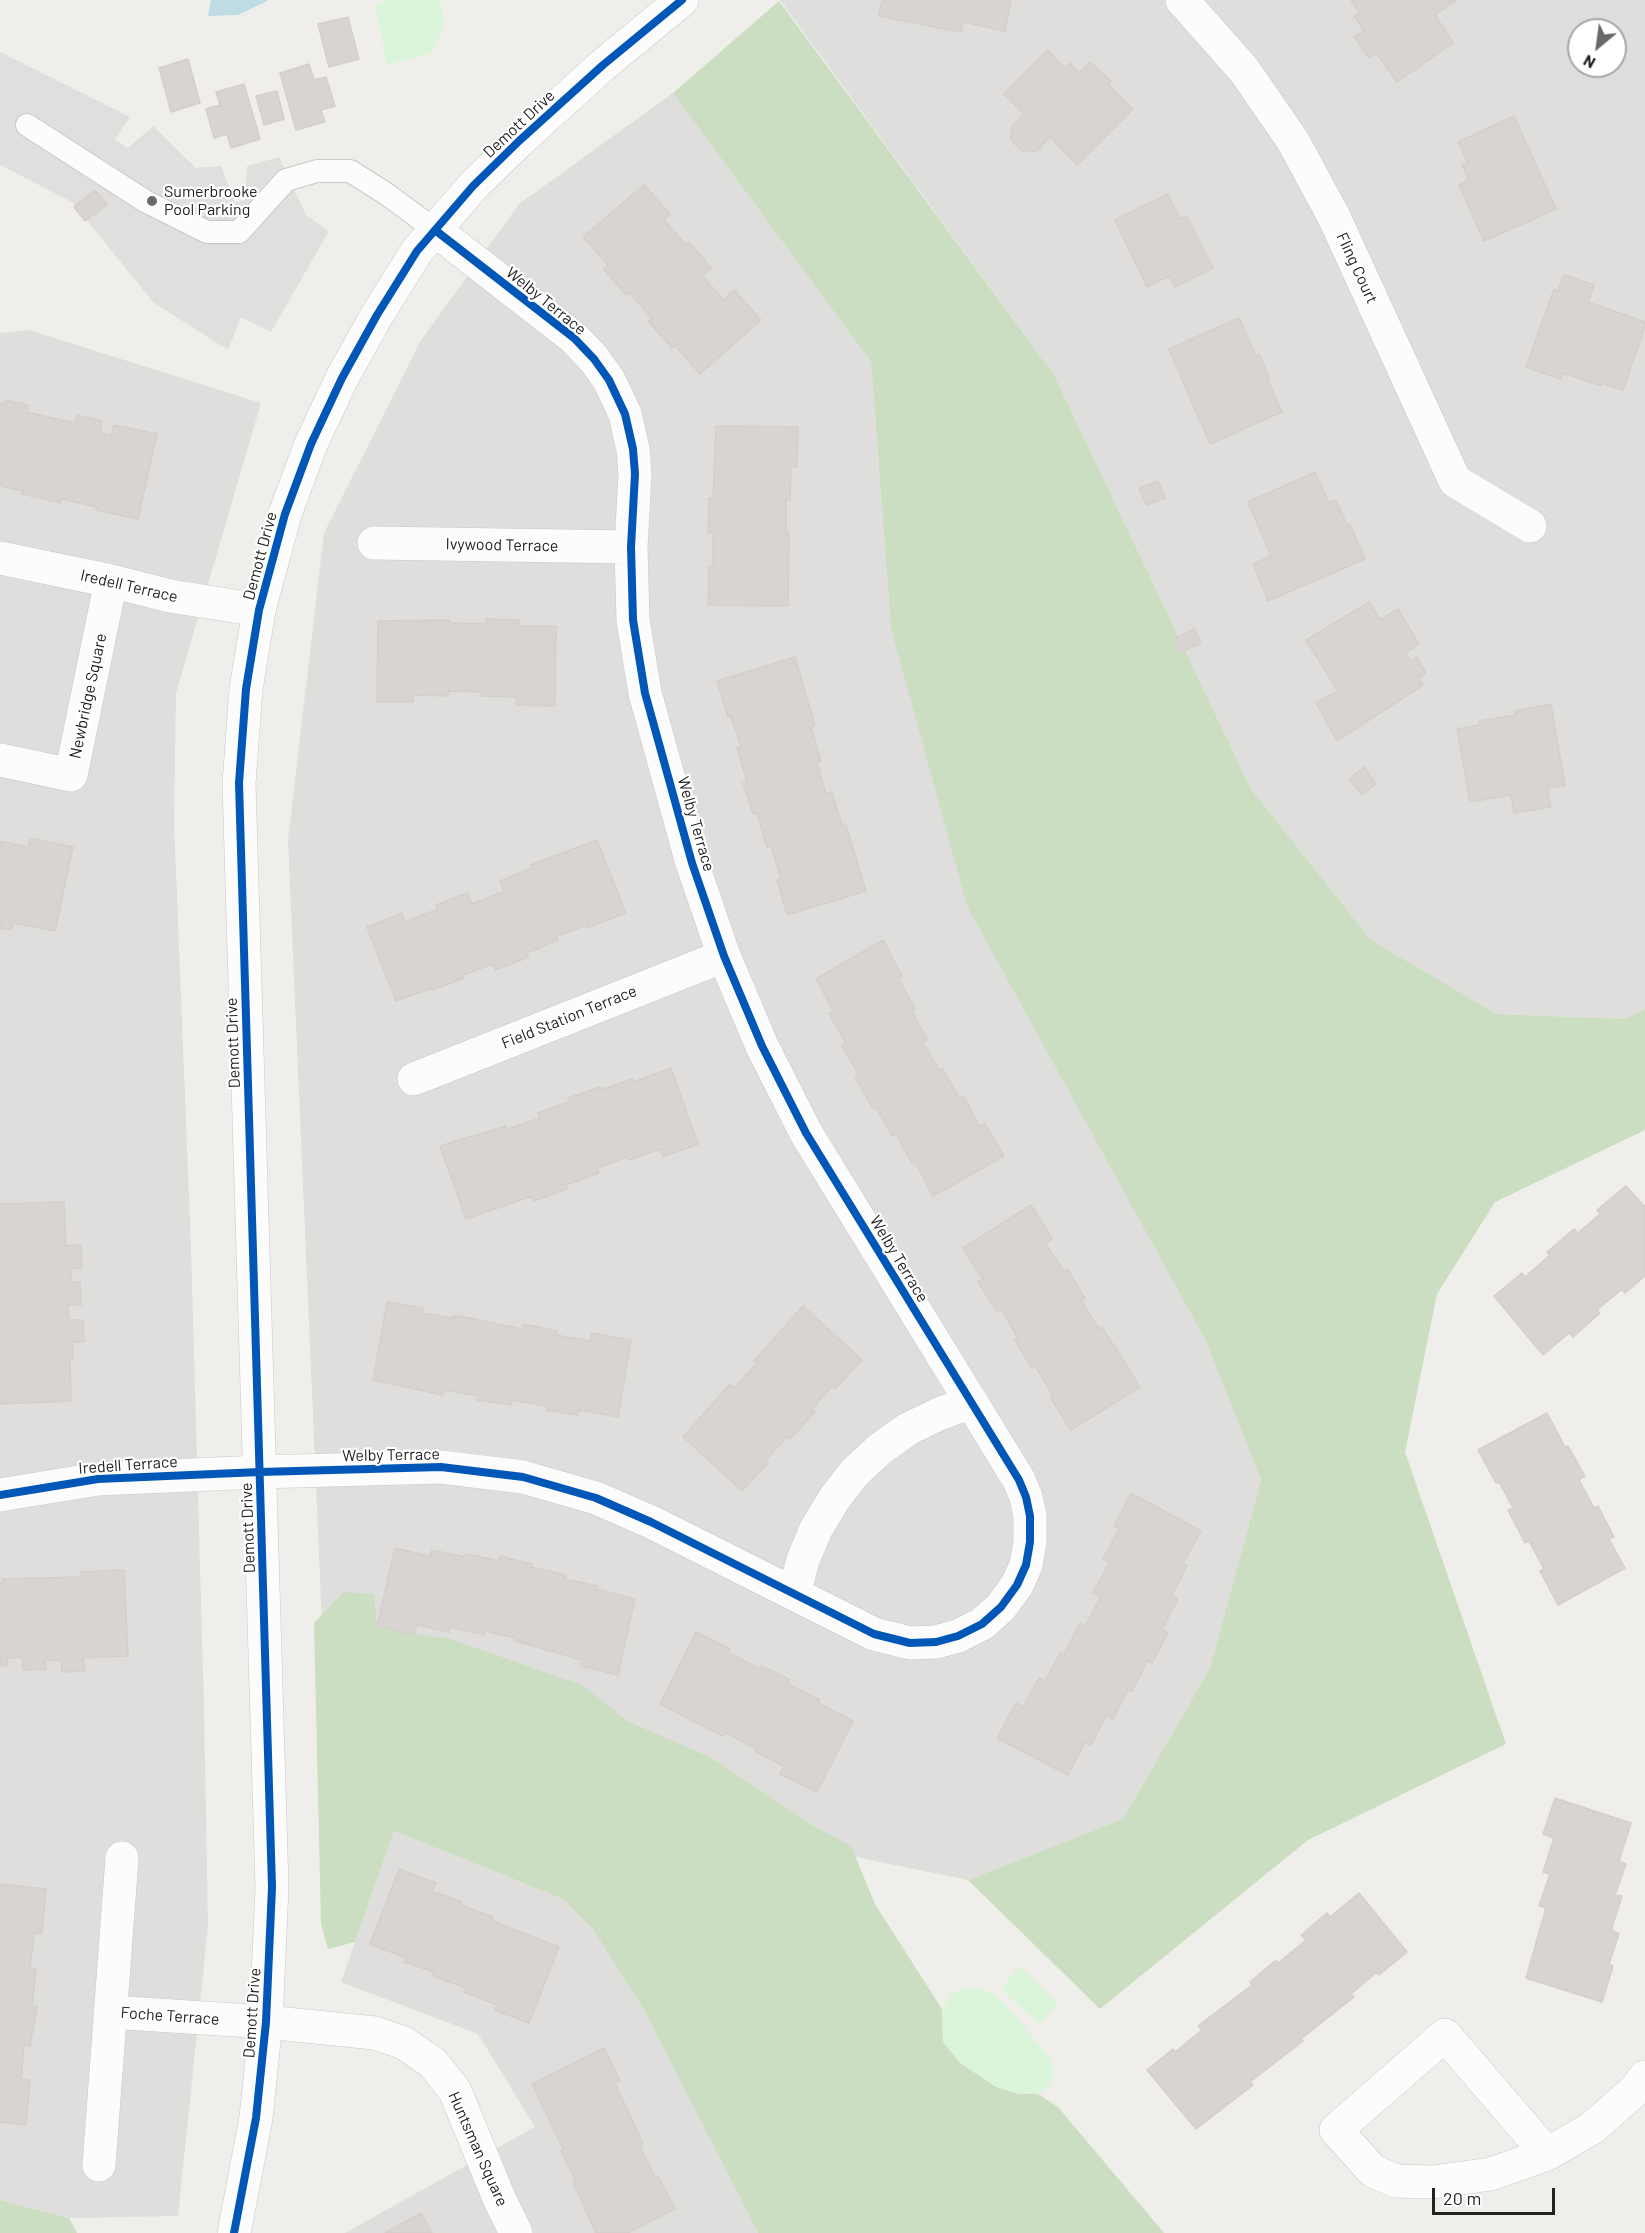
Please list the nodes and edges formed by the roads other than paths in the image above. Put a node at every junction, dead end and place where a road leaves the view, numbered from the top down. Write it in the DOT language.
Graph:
graph roads {
  1 [pos="682,0"];
  2 [pos="1182,0"];
  3 [pos="27,125"];
  4 [pos="435,230"];
  5 [pos="1530,526"];
  6 [pos="374,543"];
  7 [pos="631,547"];
  8 [pos="0,558"];
  9 [pos="111,581"];
  10 [pos="259,610"];
  11 [pos="0,760"];
  12 [pos="724,956"];
  13 [pos="414,1079"];
  14 [pos="971,1402"];
  15 [pos="260,1472"];
  16 [pos="0,1495"];
  17 [pos="794,1594"];
  18 [pos="122,1858"];
  19 [pos="110,2012"];
  20 [pos="266,2022"];
  21 [pos="1645,2077"];
  22 [pos="1547,2154"];
  23 [pos="99,2165"];
  24 [pos="234,2233"];
  25 [pos="516,2233"];
  1 -- 4 [label="street, Demott Drive"];
  2 -- 5 [label="street, Fling Court"];
  3 -- 4 [label="lane"];
  4 -- 7 [label="street, Welby Terrace"];
  4 -- 10 [label="street, Demott Drive"];
  6 -- 7 [label="street, Ivywood Terrace"];
  7 -- 12 [label="street, Welby Terrace"];
  8 -- 9 [label="street, Iredell Terrace"];
  9 -- 10 [label="street, Iredell Terrace"];
  9 -- 11 [label="street, Newbridge Square"];
  10 -- 15 [label="street, Demott Drive"];
  12 -- 13 [label="street, Field Station Terrace"];
  12 -- 14 [label="street, Welby Terrace"];
  14 -- 17 [label="street"];
  14 -- 17 [label="street, Welby Terrace"];
  15 -- 16 [label="street, Iredell Terrace"];
  15 -- 17 [label="street, Welby Terrace"];
  15 -- 20 [label="street, Demott Drive"];
  18 -- 19 [label="street, Foche Terrace"];
  19 -- 20 [label="street, Foche Terrace"];
  19 -- 23 [label="street, Foche Terrace"];
  20 -- 24 [label="street, Demott Drive"];
  20 -- 25 [label="street, Huntsman Square"];
  21 -- 22 [label="street"];
  22 -- 22 [label="street"];
}
